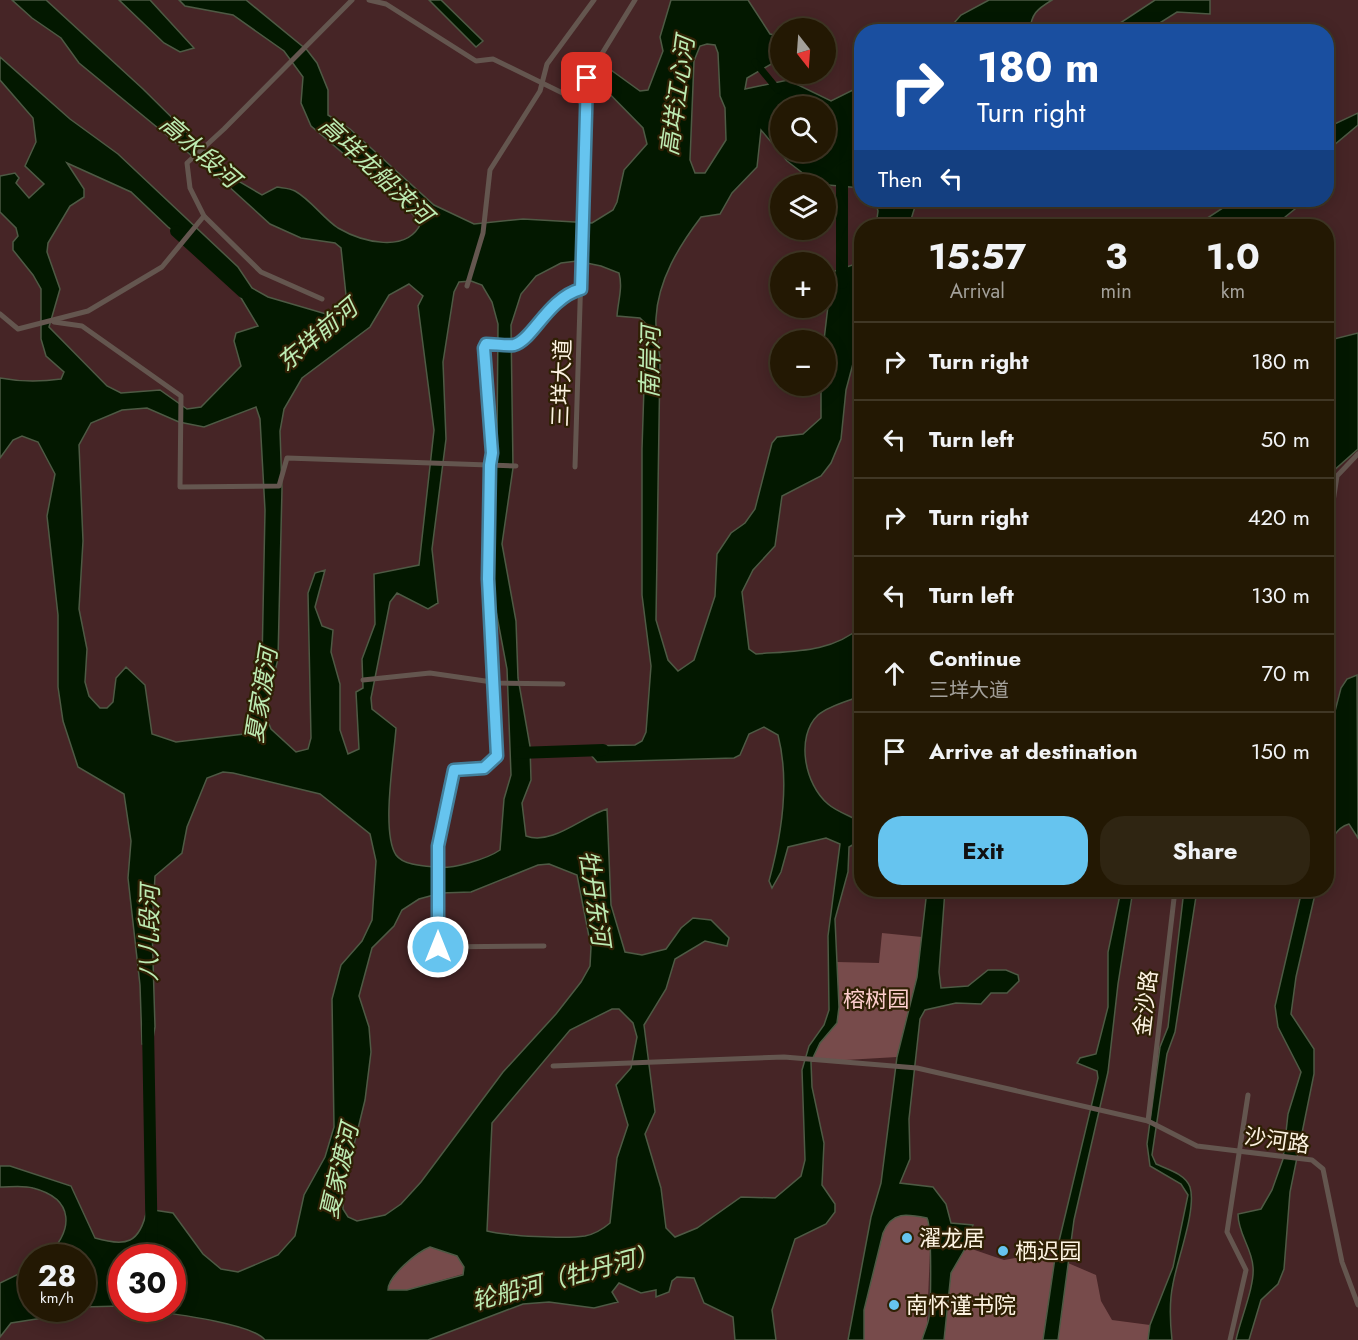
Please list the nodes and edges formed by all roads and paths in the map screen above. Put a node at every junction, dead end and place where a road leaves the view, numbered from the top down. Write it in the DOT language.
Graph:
graph roads {
  1 [pos="352,0"];
  2 [pos="369,0"];
  3 [pos="594,0"];
  4 [pos="635,0"];
  5 [pos="540,82"];
  6 [pos="586,105"];
  7 [pos="202,218"];
  8 [pos="468,283"];
  9 [pos="581,289"];
  10 [pos="322,299"];
  11 [pos="0,314"];
  12 [pos="54,322"];
  13 [pos="1358,454"];
  14 [pos="490,465"];
  15 [pos="516,466"];
  16 [pos="575,467"];
  17 [pos="1334,495"];
  18 [pos="363,680"];
  19 [pos="496,683"];
  20 [pos="563,684"];
  21 [pos="1174,897"];
  22 [pos="544,946"];
  23 [pos="553,1066"];
  24 [pos="1248,1095"];
  25 [pos="1148,1121"];
  26 [pos="1239,1151"];
  27 [pos="1358,1305"];
  28 [pos="1230,1340"];
  1 -- 7 [label="street"];
  2 -- 5 [label="street"];
  3 -- 5 [label="street"];
  4 -- 6 [label="street"];
  5 -- 6 [label="street"];
  5 -- 8 [label="street"];
  6 -- 9 [label="street, 三垟大道"];
  7 -- 10 [label="street"];
  7 -- 12 [label="street"];
  9 -- 14 [label="street"];
  9 -- 16 [label="street, 三垟大道"];
  11 -- 12 [label="street"];
  12 -- 14 [label="street"];
  13 -- 17 [label="street"];
  14 -- 15 [label="street"];
  14 -- 19 [label="street"];
  18 -- 19 [label="street"];
  19 -- 20 [label="street"];
  19 -- 22 [label="street"];
  21 -- 25 [label="street, 金沙路"];
  23 -- 25 [label="street"];
  24 -- 26 [label="street"];
  25 -- 26 [label="street, 沙河路"];
  26 -- 27 [label="street, 沙河路"];
  26 -- 28 [label="street"];
}
